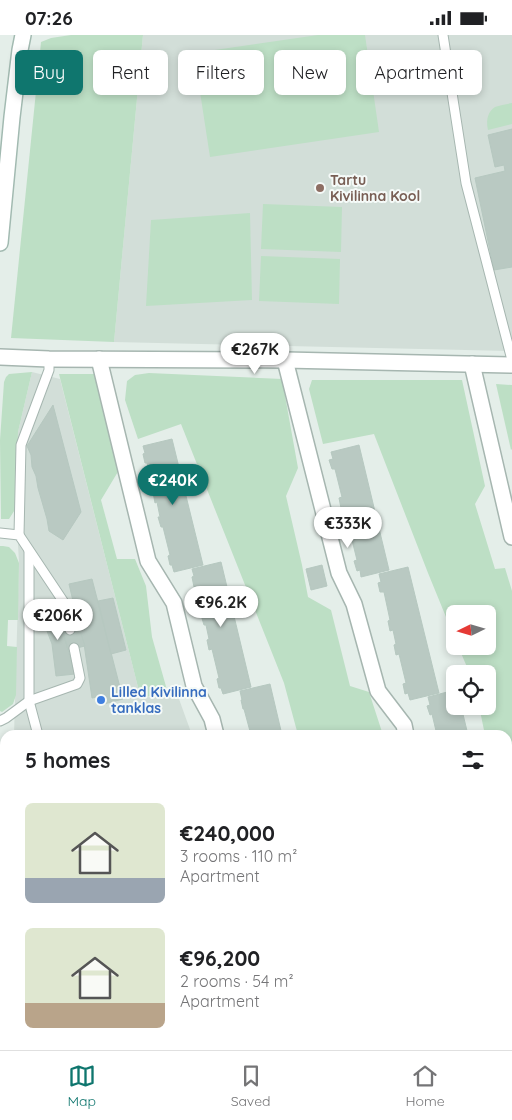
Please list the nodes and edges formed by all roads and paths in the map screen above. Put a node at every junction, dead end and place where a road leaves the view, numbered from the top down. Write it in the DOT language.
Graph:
graph roads {
  1 [pos="23,35"];
  2 [pos="443,35"];
  3 [pos="0,243"];
  4 [pos="0,357"];
  5 [pos="49,359"];
  6 [pos="99,359"];
  7 [pos="286,360"];
  8 [pos="512,360"];
  9 [pos="472,364"];
  10 [pos="512,365"];
  11 [pos="0,533"];
  12 [pos="19,535"];
  13 [pos="512,537"];
  14 [pos="29,551"];
  15 [pos="70,630"];
  16 [pos="74,649"];
  17 [pos="29,701"];
  18 [pos="0,721"];
  19 [pos="37,730"];
  20 [pos="215,730"];
  21 [pos="405,730"];
  1 -- 3 [label="street"];
  2 -- 8 [label="lane"];
  4 -- 5 [label="street"];
  5 -- 6 [label="street"];
  5 -- 12 [label="lane"];
  6 -- 7 [label="street"];
  6 -- 20 [label="street"];
  7 -- 9 [label="street"];
  7 -- 21 [label="street"];
  9 -- 10 [label="street"];
  9 -- 13 [label="street"];
  11 -- 12 [label="lane"];
  12 -- 14 [label="lane"];
  14 -- 15 [label="lane"];
  14 -- 17 [label="lane"];
  16 -- 17 [label="lane"];
  17 -- 18 [label="lane"];
  17 -- 19 [label="lane"];
}
